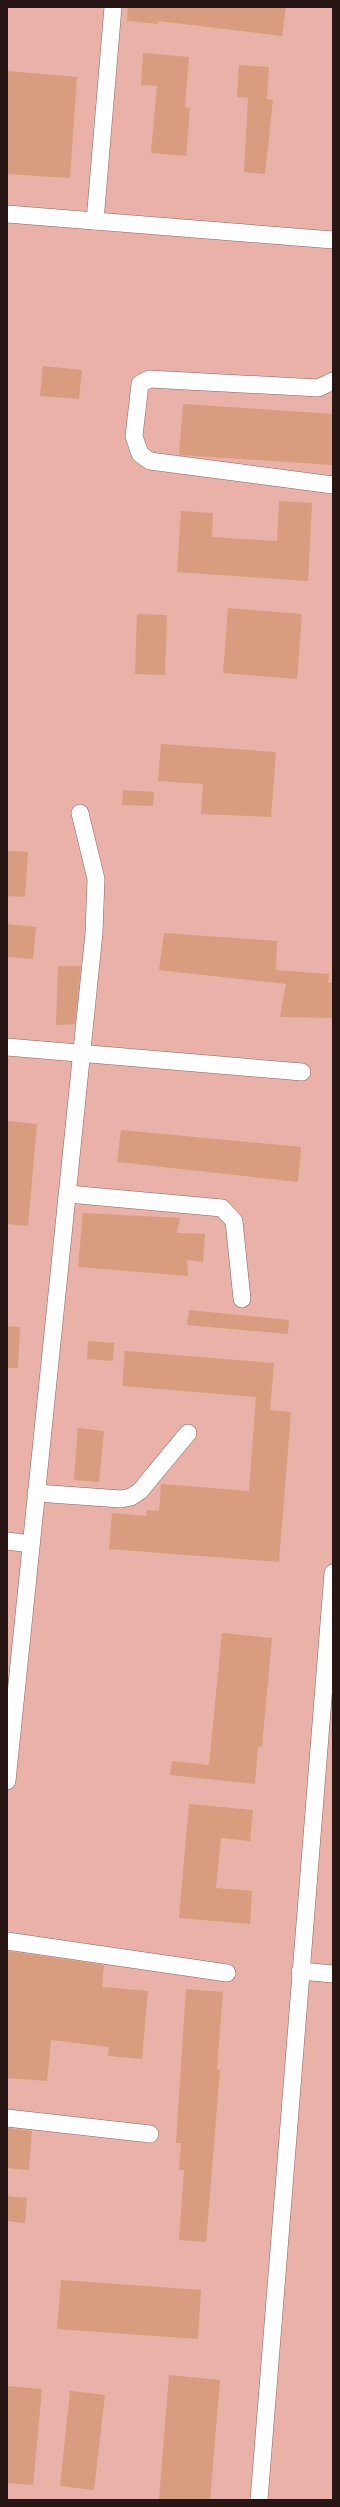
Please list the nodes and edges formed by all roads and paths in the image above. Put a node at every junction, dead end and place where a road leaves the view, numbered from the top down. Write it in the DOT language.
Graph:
graph roads {
  1 [pos="113,7"];
  2 [pos="7,214"];
  3 [pos="95,221"];
  4 [pos="333,240"];
  5 [pos="333,381"];
  6 [pos="333,485"];
  7 [pos="80,813"];
  8 [pos="7,1047"];
  9 [pos="82,1053"];
  10 [pos="302,1072"];
  11 [pos="68,1194"];
  12 [pos="242,1299"];
  13 [pos="188,1433"];
  14 [pos="36,1493"];
  15 [pos="7,1541"];
  16 [pos="31,1544"];
  17 [pos="333,1573"];
  18 [pos="7,1781"];
  19 [pos="7,1940"];
  20 [pos="300,1971"];
  21 [pos="227,1973"];
  22 [pos="333,1974"];
  23 [pos="7,2118"];
  24 [pos="150,2134"];
  25 [pos="259,2500"];
  1 -- 3 [label="street"];
  2 -- 3 [label="street"];
  3 -- 4 [label="street"];
  5 -- 6 [label="street"];
  7 -- 9 [label="street"];
  8 -- 9 [label="street"];
  9 -- 10 [label="street"];
  9 -- 11 [label="street"];
  11 -- 12 [label="street"];
  11 -- 14 [label="street"];
  13 -- 14 [label="street"];
  14 -- 16 [label="street"];
  15 -- 16 [label="street"];
  16 -- 18 [label="street"];
  17 -- 20 [label="street"];
  19 -- 21 [label="street"];
  20 -- 22 [label="street"];
  20 -- 25 [label="street"];
  23 -- 24 [label="street"];
}
